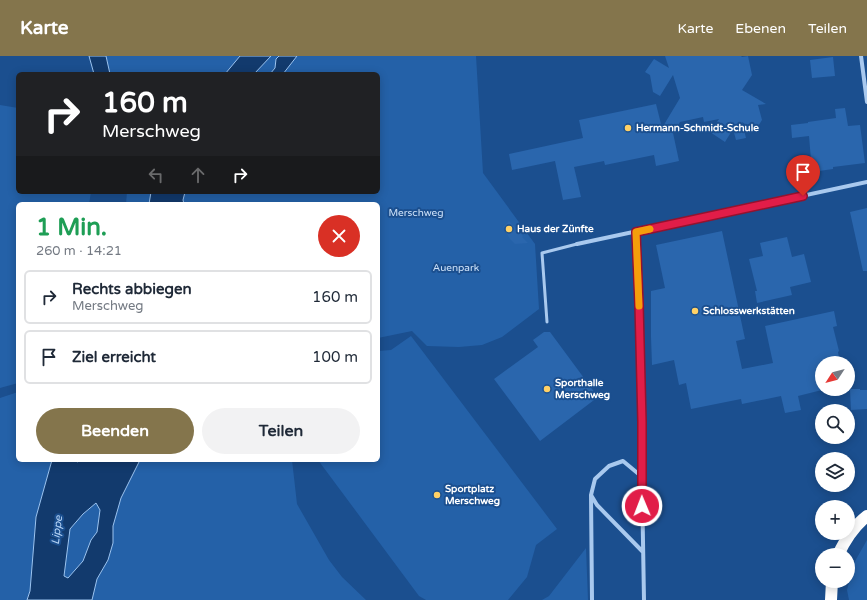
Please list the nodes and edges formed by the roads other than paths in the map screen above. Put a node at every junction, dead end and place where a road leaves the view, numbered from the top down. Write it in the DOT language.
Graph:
graph roads {
  1 [pos="861,56"];
  2 [pos="867,102"];
  3 [pos="867,182"];
  4 [pos="636,232"];
  5 [pos="577,244"];
  6 [pos="547,322"];
  7 [pos="641,476"];
  8 [pos="591,495"];
  9 [pos="867,516"];
  10 [pos="867,523"];
  11 [pos="841,548"];
  12 [pos="848,548"];
  13 [pos="643,552"];
  14 [pos="831,588"];
  15 [pos="837,588"];
  16 [pos="592,600"];
  17 [pos="644,600"];
  18 [pos="830,600"];
  19 [pos="836,600"];
  1 -- 2 [label="street"];
  3 -- 4 [label="street"];
  4 -- 5 [label="street"];
  4 -- 7 [label="street"];
  5 -- 6 [label="lane"];
  7 -- 8 [label="street"];
  7 -- 13 [label="street"];
  8 -- 13 [label="street"];
  8 -- 16 [label="street"];
  9 -- 11 [label="highway"];
  10 -- 12 [label="highway"];
  13 -- 17 [label="street"];
  14 -- 18 [label="highway"];
  15 -- 19 [label="highway"];
}
